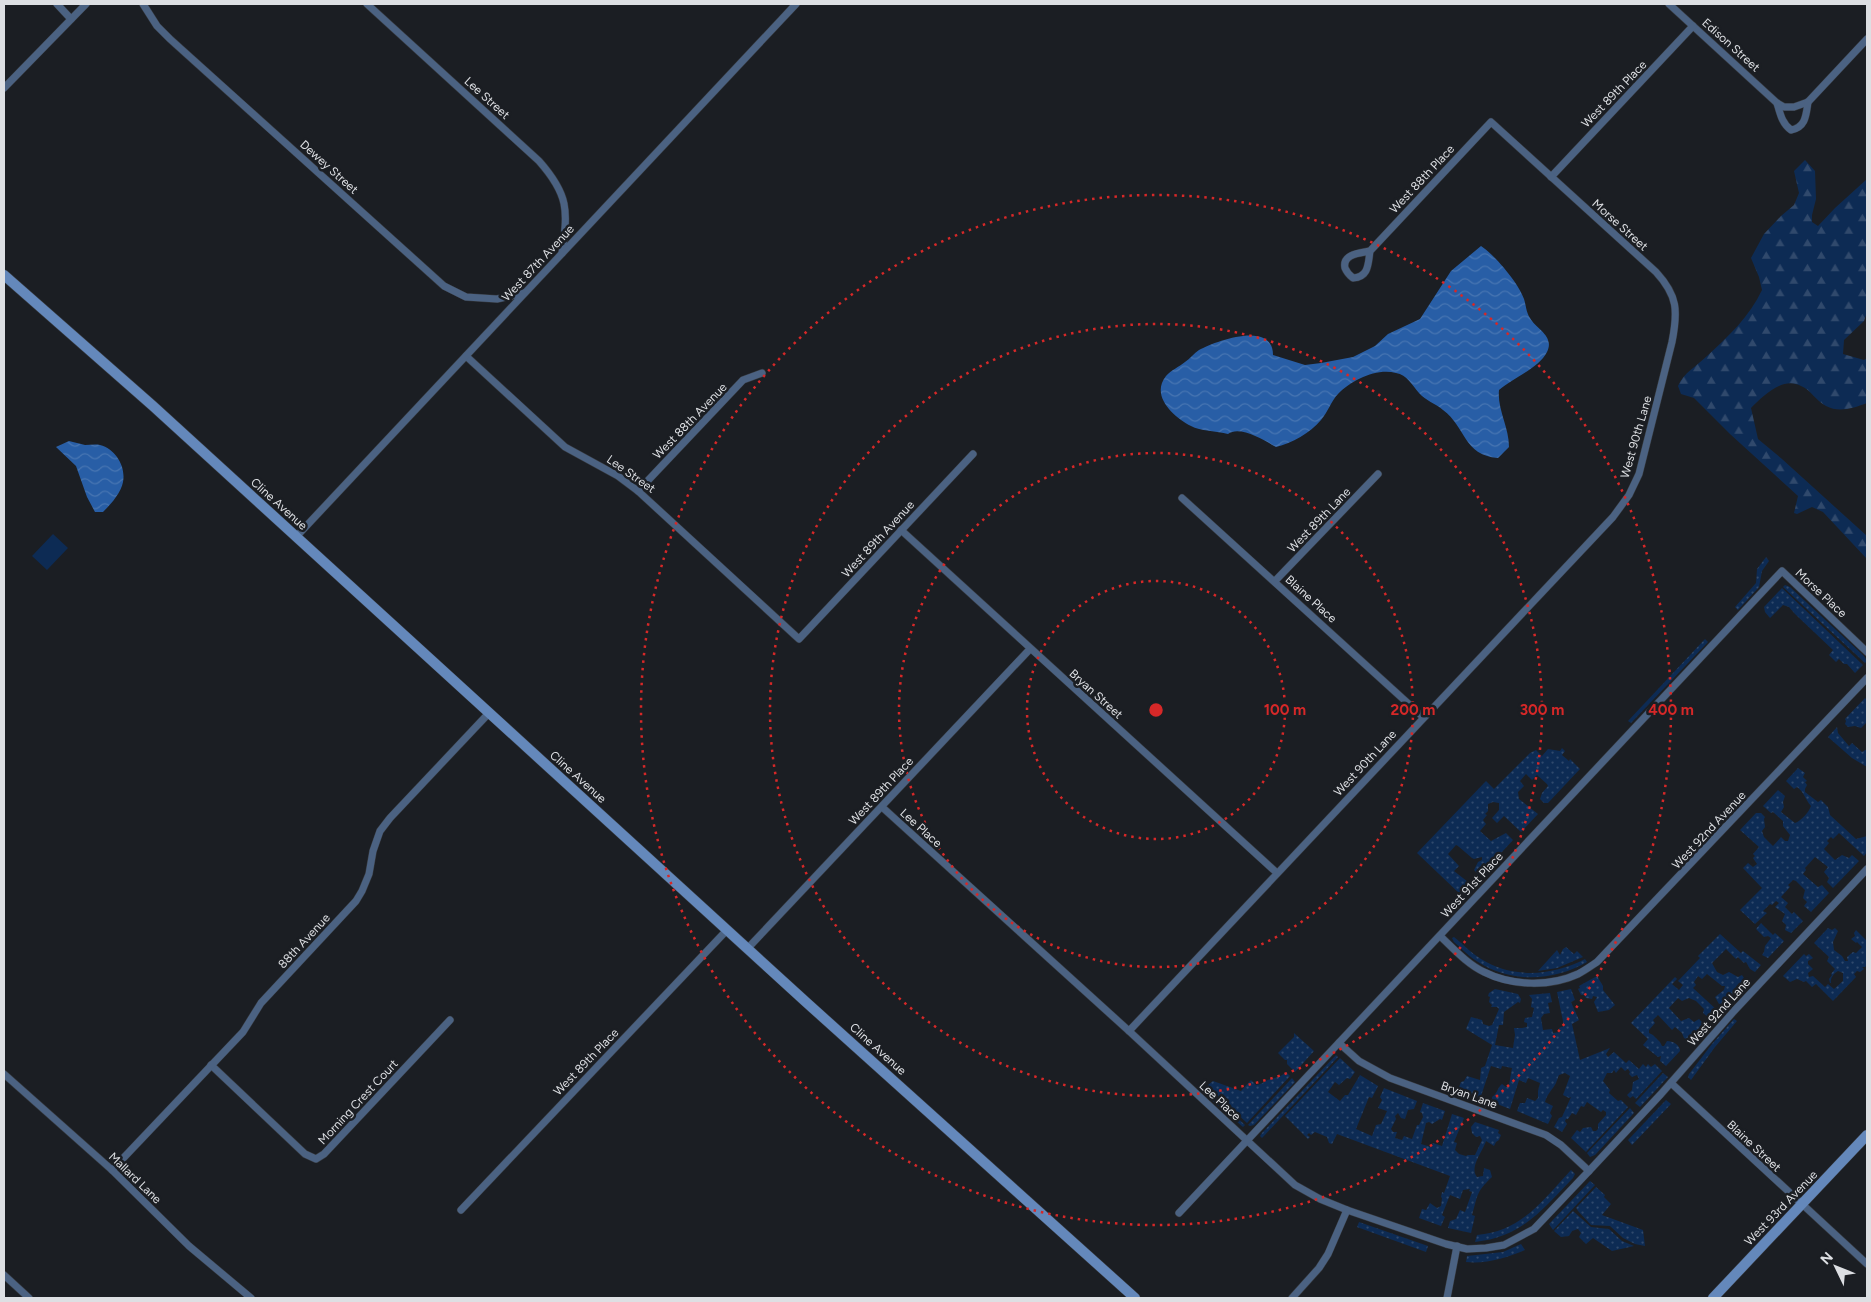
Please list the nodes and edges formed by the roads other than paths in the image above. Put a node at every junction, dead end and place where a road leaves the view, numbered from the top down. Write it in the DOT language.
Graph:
graph roads {
  1 [pos="57,4"];
  2 [pos="86,4"];
  3 [pos="142,4"];
  4 [pos="367,4"];
  5 [pos="796,4"];
  6 [pos="1669,4"];
  7 [pos="71,19"];
  8 [pos="1693,26"];
  9 [pos="1867,39"];
  10 [pos="4,88"];
  11 [pos="1808,102"];
  12 [pos="1777,103"];
  13 [pos="1491,122"];
  14 [pos="1551,176"];
  15 [pos="1370,251"];
  16 [pos="562,254"];
  17 [pos="4,277"];
  18 [pos="524,293"];
  19 [pos="466,356"];
  20 [pos="1665,371"];
  21 [pos="762,373"];
  22 [pos="972,454"];
  23 [pos="1378,474"];
  24 [pos="638,491"];
  25 [pos="1182,498"];
  26 [pos="901,530"];
  27 [pos="296,537"];
  28 [pos="1782,571"];
  29 [pos="1275,581"];
  30 [pos="799,639"];
  31 [pos="1030,649"];
  32 [pos="1867,652"];
  33 [pos="1867,678"];
  34 [pos="489,713"];
  35 [pos="1423,717"];
  36 [pos="882,808"];
  37 [pos="1867,869"];
  38 [pos="1277,873"];
  39 [pos="728,930"];
  40 [pos="1440,936"];
  41 [pos="748,948"];
  42 [pos="450,1020"];
  43 [pos="1129,1031"];
  44 [pos="1339,1043"];
  45 [pos="211,1065"];
  46 [pos="4,1074"];
  47 [pos="1671,1084"];
  48 [pos="1867,1135"];
  49 [pos="1246,1140"];
  50 [pos="112,1170"];
  51 [pos="1589,1171"];
  52 [pos="1802,1205"];
  53 [pos="461,1210"];
  54 [pos="1347,1210"];
  55 [pos="1179,1213"];
  56 [pos="1457,1246"];
  57 [pos="1867,1264"];
  58 [pos="4,1275"];
  59 [pos="29,1298"];
  60 [pos="251,1298"];
  61 [pos="1135,1298"];
  62 [pos="1292,1298"];
  63 [pos="1447,1298"];
  64 [pos="1713,1298"];
  1 -- 7 [label="street"];
  2 -- 7 [label="street"];
  3 -- 18 [label="street, Dewey Street"];
  4 -- 16 [label="street, Lee Street"];
  5 -- 16 [label="street, West 87th Avenue"];
  6 -- 8 [label="street, Edison Street"];
  7 -- 10 [label="street"];
  8 -- 12 [label="street, Edison Street"];
  8 -- 14 [label="street, West 89th Place"];
  9 -- 11 [label="street"];
  11 -- 12 [label="street, Edison Street"];
  11 -- 12 [label="street, Edison Street"];
  13 -- 14 [label="street, Morse Street"];
  13 -- 15 [label="street, West 88th Place"];
  14 -- 20 [label="street, Morse Street"];
  16 -- 18 [label="street, West 87th Avenue"];
  17 -- 27 [label="street, Cline Avenue"];
  18 -- 19 [label="street, West 87th Avenue"];
  19 -- 24 [label="street, Lee Street"];
  19 -- 27 [label="street, West 87th Avenue"];
  20 -- 35 [label="street, West 90th Lane"];
  21 -- 24 [label="street, West 88th Avenue"];
  22 -- 26 [label="street, West 89th Avenue"];
  23 -- 29 [label="street, West 89th Lane"];
  24 -- 30 [label="street, Lee Street"];
  25 -- 29 [label="street, Blaine Place"];
  26 -- 30 [label="street, West 89th Avenue"];
  26 -- 31 [label="street, Bryan Street"];
  27 -- 34 [label="street, Cline Avenue"];
  28 -- 32 [label="street, Morse Place"];
  28 -- 40 [label="street, West 91st Place"];
  29 -- 35 [label="street, Blaine Place"];
  31 -- 36 [label="street, West 89th Place"];
  31 -- 38 [label="street, Bryan Street"];
  33 -- 40 [label="street, West 92nd Avenue"];
  34 -- 39 [label="street, Cline Avenue"];
  34 -- 45 [label="street, 88th Avenue"];
  35 -- 38 [label="street, West 90th Lane"];
  36 -- 41 [label="street, West 89th Place"];
  36 -- 43 [label="street, Lee Place"];
  37 -- 47 [label="street, West 92nd Lane"];
  38 -- 43 [label="street, West 90th Lane"];
  39 -- 41 [label="street, Cline Avenue"];
  39 -- 53 [label="street, West 89th Place"];
  40 -- 44 [label="street, West 91st Place"];
  41 -- 61 [label="street, Cline Avenue"];
  42 -- 45 [label="street, Morning Crest Court"];
  43 -- 49 [label="street, Lee Place"];
  44 -- 49 [label="street, West 91st Place"];
  44 -- 51 [label="street, Bryan Lane"];
  45 -- 50 [label="street, 88th Avenue"];
  46 -- 50 [label="street, Mallard Lane"];
  47 -- 51 [label="street, West 92nd Lane"];
  47 -- 52 [label="street, Blaine Street"];
  48 -- 52 [label="street, West 93rd Avenue"];
  49 -- 54 [label="street, Lee Place"];
  49 -- 55 [label="street, West 91st Place"];
  50 -- 60 [label="street, Mallard Lane"];
  51 -- 56 [label="street, Lee Place"];
  52 -- 57 [label="street, Blaine Street"];
  52 -- 64 [label="street, West 93rd Avenue"];
  54 -- 56 [label="street, Lee Place"];
  54 -- 62 [label="street"];
  56 -- 63 [label="street"];
  58 -- 59 [label="street"];
}
